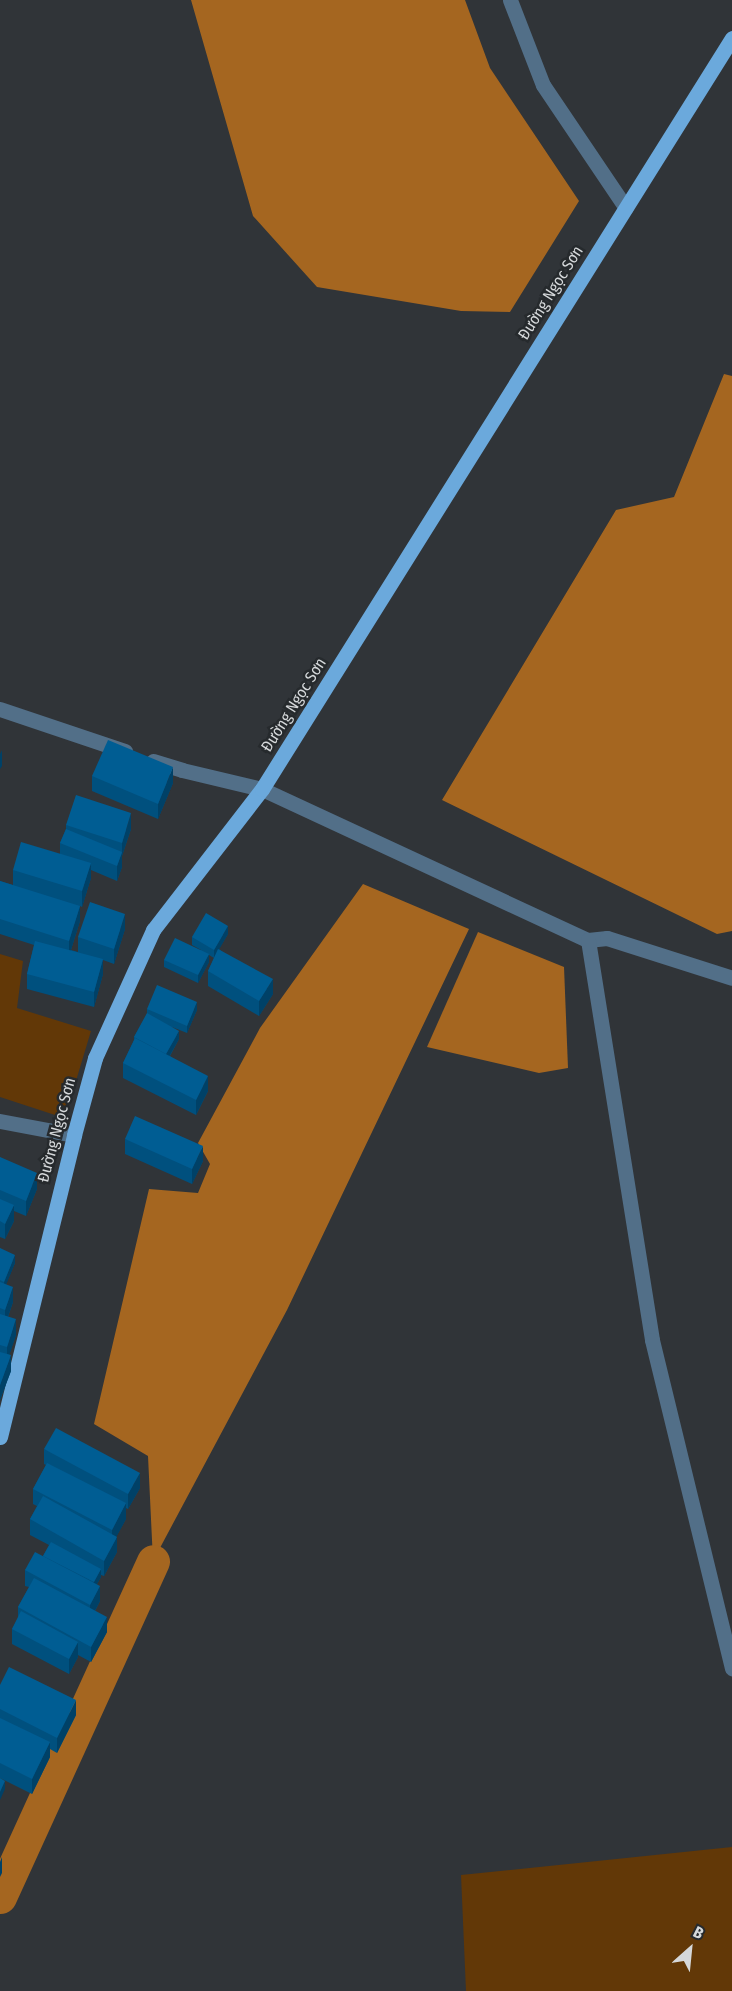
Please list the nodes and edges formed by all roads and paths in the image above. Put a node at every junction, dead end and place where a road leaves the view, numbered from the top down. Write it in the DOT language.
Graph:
graph roads {
  1 [pos="510,0"];
  2 [pos="732,38"];
  3 [pos="626,208"];
  4 [pos="0,709"];
  5 [pos="262,789"];
  6 [pos="588,940"];
  7 [pos="732,978"];
  8 [pos="0,1121"];
  9 [pos="74,1135"];
  10 [pos="0,1437"];
  11 [pos="732,1668"];
  1 -- 3 [label="street"];
  2 -- 3 [label="main road, Đường Ngọc Sơn"];
  3 -- 5 [label="main road, Đường Ngọc Sơn"];
  4 -- 5 [label="street"];
  5 -- 6 [label="street"];
  5 -- 9 [label="main road, Đường Ngọc Sơn"];
  6 -- 7 [label="street"];
  6 -- 11 [label="street"];
  8 -- 9 [label="street"];
  9 -- 10 [label="main road, Đường Ngọc Sơn"];
}
